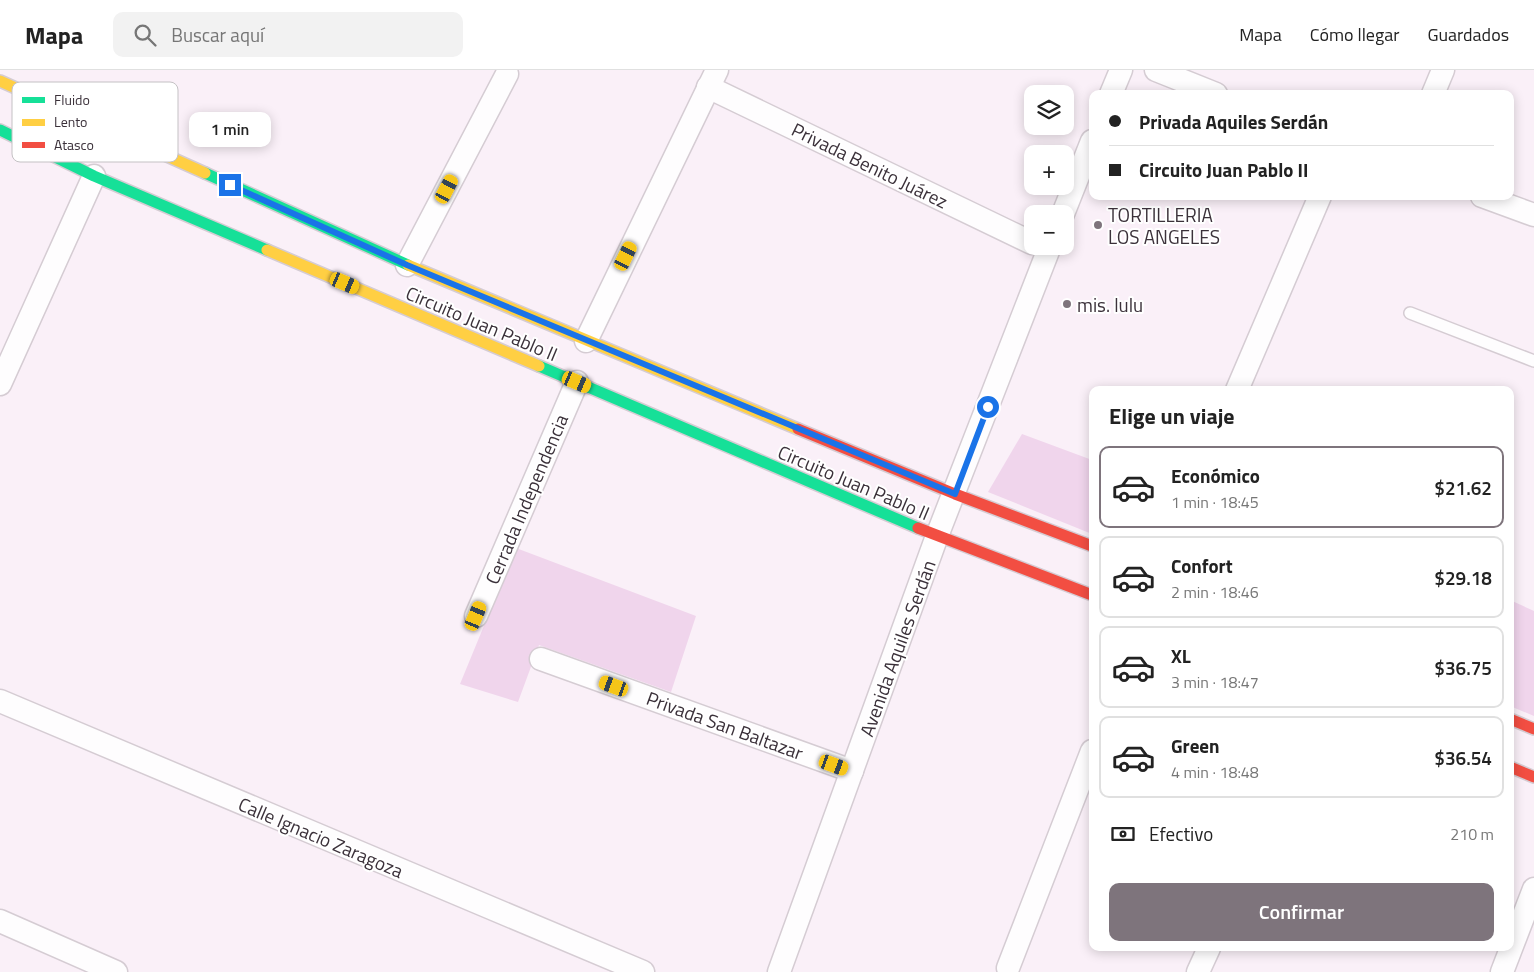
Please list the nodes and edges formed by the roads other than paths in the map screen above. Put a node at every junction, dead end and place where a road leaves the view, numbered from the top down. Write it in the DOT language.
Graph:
graph roads {
  1 [pos="1121,70"];
  2 [pos="1156,70"];
  3 [pos="1443,70"];
  4 [pos="508,74"];
  5 [pos="712,79"];
  6 [pos="0,81"];
  7 [pos="12,86"];
  8 [pos="1113,90"];
  9 [pos="1206,90"];
  10 [pos="1435,90"];
  11 [pos="0,130"];
  12 [pos="12,136"];
  13 [pos="1089,149"];
  14 [pos="178,161"];
  15 [pos="65,162"];
  16 [pos="94,176"];
  17 [pos="1318,200"];
  18 [pos="1493,200"];
  19 [pos="1067,205"];
  20 [pos="1534,215"];
  21 [pos="1024,238"];
  22 [pos="1039,255"];
  23 [pos="407,265"];
  24 [pos="1410,313"];
  25 [pos="586,341"];
  26 [pos="1534,361"];
  27 [pos="577,382"];
  28 [pos="0,384"];
  29 [pos="1240,386"];
  30 [pos="955,494"];
  31 [pos="938,536"];
  32 [pos="1089,545"];
  33 [pos="1089,594"];
  34 [pos="476,616"];
  35 [pos="541,659"];
  36 [pos="0,702"];
  37 [pos="1514,721"];
  38 [pos="1534,729"];
  39 [pos="1089,759"];
  40 [pos="1514,769"];
  41 [pos="852,771"];
  42 [pos="1534,777"];
  43 [pos="1534,889"];
  44 [pos="0,921"];
  45 [pos="1514,941"];
  46 [pos="1208,951"];
  47 [pos="1510,951"];
  48 [pos="1008,968"];
  49 [pos="116,972"];
  50 [pos="643,972"];
  51 [pos="780,972"];
  52 [pos="1198,972"];
  53 [pos="1502,972"];
  1 -- 8 [label="street"];
  2 -- 9 [label="street"];
  3 -- 10 [label="street"];
  4 -- 23 [label="street"];
  5 -- 21 [label="street, Privada Benito Juárez"];
  5 -- 25 [label="street"];
  6 -- 7 [label="main road, Circuito Juan Pablo II"];
  11 -- 12 [label="main road, Circuito Juan Pablo II"];
  13 -- 19 [label="street"];
  14 -- 23 [label="main road, Circuito Juan Pablo II"];
  15 -- 16 [label="main road, Circuito Juan Pablo II"];
  16 -- 27 [label="main road, Circuito Juan Pablo II"];
  16 -- 28 [label="street"];
  17 -- 29 [label="street"];
  18 -- 20 [label="street"];
  22 -- 30 [label="street, Avenida Aquiles Serdán"];
  23 -- 25 [label="main road, Circuito Juan Pablo II"];
  24 -- 26 [label="lane"];
  25 -- 30 [label="main road, Circuito Juan Pablo II"];
  27 -- 31 [label="main road, Circuito Juan Pablo II"];
  27 -- 34 [label="street, Cerrada Independencia"];
  30 -- 31 [label="street, Avenida Aquiles Serdán"];
  30 -- 32 [label="main road, Circuito Juan Pablo II"];
  31 -- 33 [label="main road, Circuito Juan Pablo II"];
  31 -- 41 [label="street, Avenida Aquiles Serdán"];
  35 -- 41 [label="street, Privada San Baltazar"];
  36 -- 50 [label="street, Calle Ignacio Zaragoza"];
  37 -- 38 [label="main road"];
  39 -- 48 [label="street"];
  40 -- 42 [label="main road"];
  41 -- 51 [label="street, Avenida Aquiles Serdán"];
  43 -- 45 [label="street"];
  44 -- 49 [label="street"];
  46 -- 52 [label="street"];
  47 -- 53 [label="street"];
}
